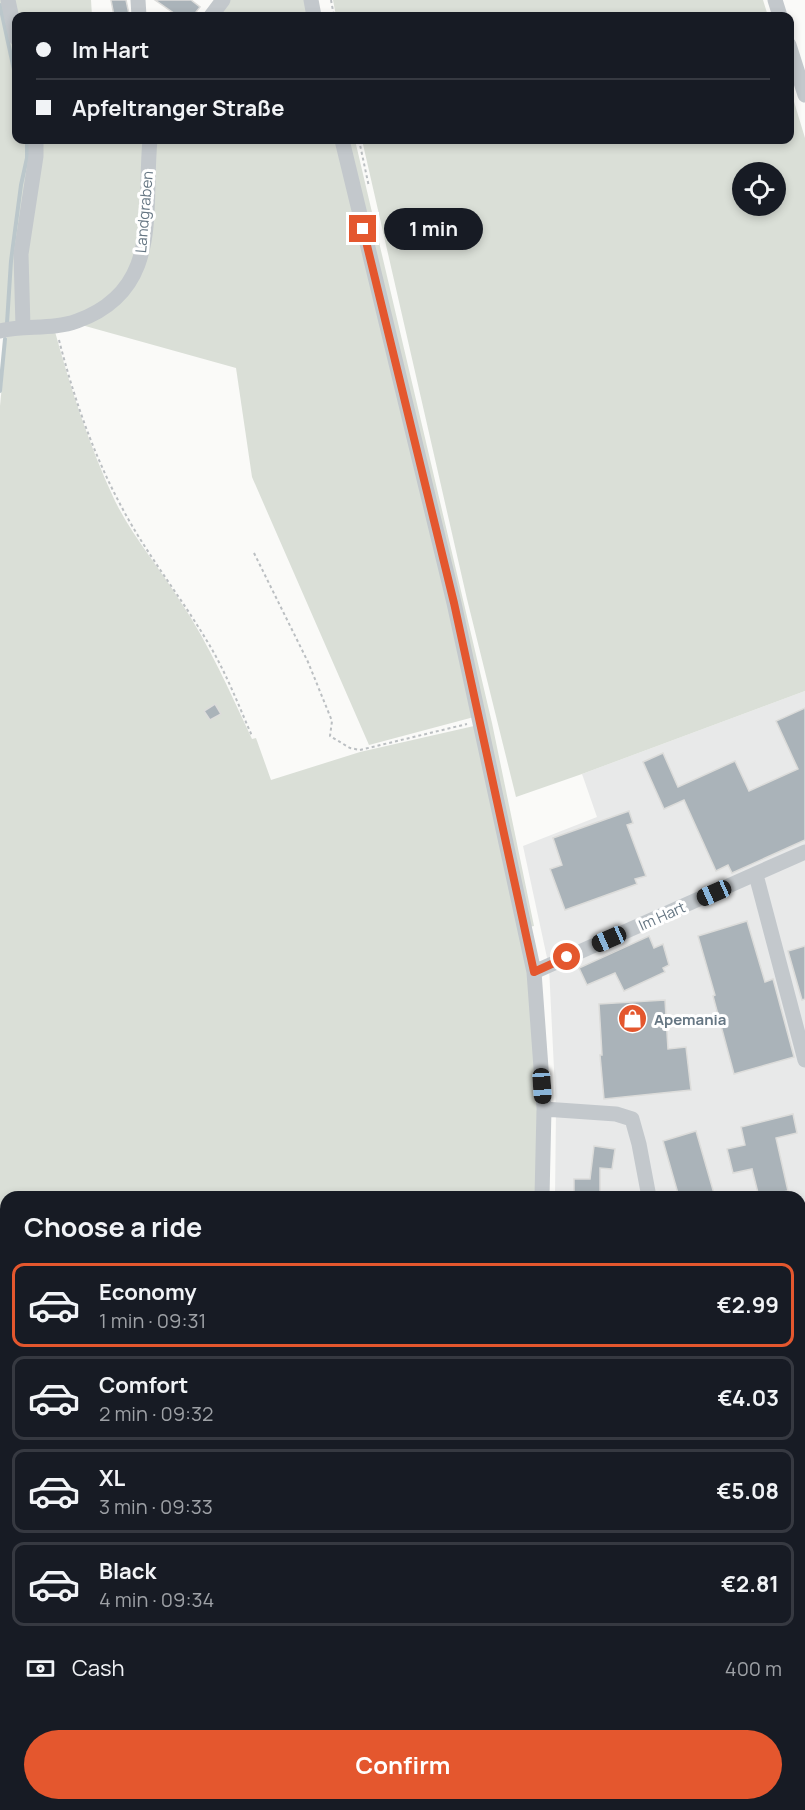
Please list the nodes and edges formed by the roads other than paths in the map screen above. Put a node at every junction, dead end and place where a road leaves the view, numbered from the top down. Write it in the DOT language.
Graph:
graph roads {
  1 [pos="8,0"];
  2 [pos="12,19"];
  3 [pos="794,61"];
  4 [pos="805,95"];
  5 [pos="36,144"];
  6 [pos="150,144"];
  7 [pos="343,144"];
  8 [pos="23,327"];
  9 [pos="0,331"];
  10 [pos="805,852"];
  11 [pos="756,875"];
  12 [pos="534,972"];
  13 [pos="805,1060"];
  14 [pos="544,1109"];
  15 [pos="542,1191"];
  16 [pos="648,1191"];
  1 -- 2 [label="street"];
  3 -- 4 [label="street"];
  5 -- 8 [label="street"];
  6 -- 8 [label="street, Landgraben"];
  7 -- 12 [label="street"];
  8 -- 9 [label="street, Landgraben"];
  10 -- 11 [label="street, Im Hart"];
  11 -- 12 [label="street, Im Hart"];
  11 -- 13 [label="street"];
  12 -- 14 [label="street"];
  14 -- 15 [label="street"];
  14 -- 16 [label="street"];
}
